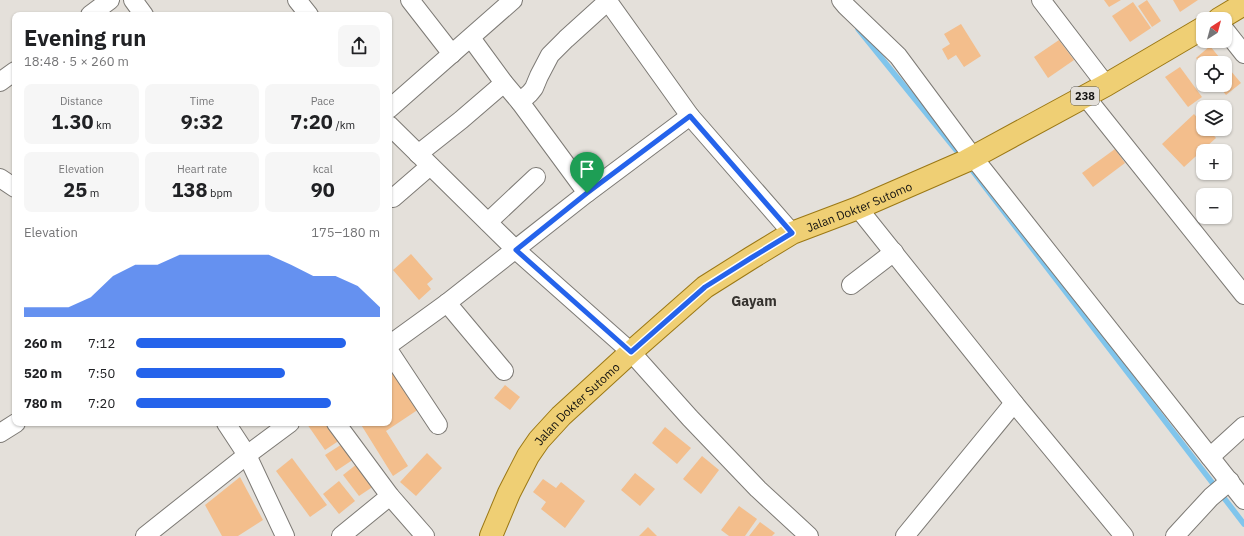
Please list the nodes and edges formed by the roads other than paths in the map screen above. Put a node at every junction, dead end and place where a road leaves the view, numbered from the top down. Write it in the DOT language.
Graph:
graph roads {
  1 [pos="110,0"];
  2 [pos="133,0"];
  3 [pos="297,0"];
  4 [pos="410,0"];
  5 [pos="513,0"];
  6 [pos="608,0"];
  7 [pos="841,0"];
  8 [pos="1041,0"];
  9 [pos="1244,4"];
  10 [pos="94,12"];
  11 [pos="142,12"];
  12 [pos="307,12"];
  13 [pos="1231,12"];
  14 [pos="1196,32"];
  15 [pos="471,38"];
  16 [pos="1232,39"];
  17 [pos="452,54"];
  18 [pos="1244,54"];
  19 [pos="12,73"];
  20 [pos="0,82"];
  21 [pos="504,83"];
  22 [pos="1106,85"];
  23 [pos="1084,96"];
  24 [pos="520,102"];
  25 [pos="392,106"];
  26 [pos="690,116"];
  27 [pos="392,128"];
  28 [pos="973,157"];
  29 [pos="424,160"];
  30 [pos="536,177"];
  31 [pos="0,178"];
  32 [pos="12,186"];
  33 [pos="587,193"];
  34 [pos="393,198"];
  35 [pos="858,208"];
  36 [pos="488,222"];
  37 [pos="792,233"];
  38 [pos="516,250"];
  39 [pos="894,252"];
  40 [pos="851,285"];
  41 [pos="1244,295"];
  42 [pos="447,303"];
  43 [pos="392,343"];
  44 [pos="631,352"];
  45 [pos="392,356"];
  46 [pos="504,371"];
  47 [pos="1014,403"];
  48 [pos="12,426"];
  49 [pos="228,426"];
  50 [pos="286,426"];
  51 [pos="338,426"];
  52 [pos="438,426"];
  53 [pos="1244,426"];
  54 [pos="0,433"];
  55 [pos="247,455"];
  56 [pos="1210,457"];
  57 [pos="1221,488"];
  58 [pos="390,496"];
  59 [pos="1244,500"];
  60 [pos="145,536"];
  61 [pos="285,536"];
  62 [pos="340,536"];
  63 [pos="425,536"];
  64 [pos="491,536"];
  65 [pos="809,536"];
  66 [pos="905,536"];
  67 [pos="1124,536"];
  68 [pos="1175,536"];
  1 -- 10 [label="street"];
  2 -- 11 [label="street"];
  3 -- 12 [label="street"];
  4 -- 17 [label="street"];
  5 -- 15 [label="street"];
  6 -- 24 [label="street"];
  6 -- 26 [label="street"];
  7 -- 28 [label="street"];
  8 -- 22 [label="street"];
  9 -- 13 [label="main road"];
  14 -- 22 [label="main road, Jalan Dokter Sutomo / 238"];
  15 -- 17 [label="street"];
  15 -- 21 [label="street"];
  16 -- 18 [label="street"];
  17 -- 25 [label="street"];
  19 -- 20 [label="street"];
  21 -- 24 [label="street"];
  21 -- 29 [label="street"];
  22 -- 23 [label="main road, Jalan Dokter Sutomo / 238"];
  23 -- 28 [label="main road, Jalan Dokter Sutomo / 238"];
  23 -- 41 [label="street"];
  24 -- 33 [label="street"];
  26 -- 33 [label="street"];
  26 -- 37 [label="street"];
  27 -- 29 [label="street"];
  28 -- 35 [label="main road, Jalan Dokter Sutomo / 238"];
  28 -- 56 [label="street"];
  29 -- 34 [label="street"];
  29 -- 36 [label="street"];
  30 -- 36 [label="street"];
  31 -- 32 [label="street"];
  33 -- 38 [label="street"];
  35 -- 37 [label="main road, Jalan Dokter Sutomo / 238"];
  35 -- 39 [label="street"];
  36 -- 38 [label="street"];
  37 -- 44 [label="main road, Jalan Dokter Sutomo / 238"];
  38 -- 42 [label="street"];
  38 -- 44 [label="street"];
  39 -- 40 [label="street"];
  39 -- 47 [label="street"];
  42 -- 43 [label="street"];
  42 -- 46 [label="street"];
  44 -- 64 [label="main road, Jalan Dokter Sutomo / 238"];
  44 -- 65 [label="street"];
  45 -- 52 [label="street"];
  47 -- 66 [label="street"];
  47 -- 67 [label="street"];
  48 -- 54 [label="street"];
  49 -- 55 [label="street"];
  50 -- 55 [label="street"];
  51 -- 58 [label="street"];
  53 -- 56 [label="street"];
  55 -- 60 [label="street"];
  55 -- 61 [label="street"];
  56 -- 57 [label="street"];
  57 -- 59 [label="street"];
  57 -- 68 [label="street"];
  58 -- 62 [label="street"];
  58 -- 63 [label="street"];
}
